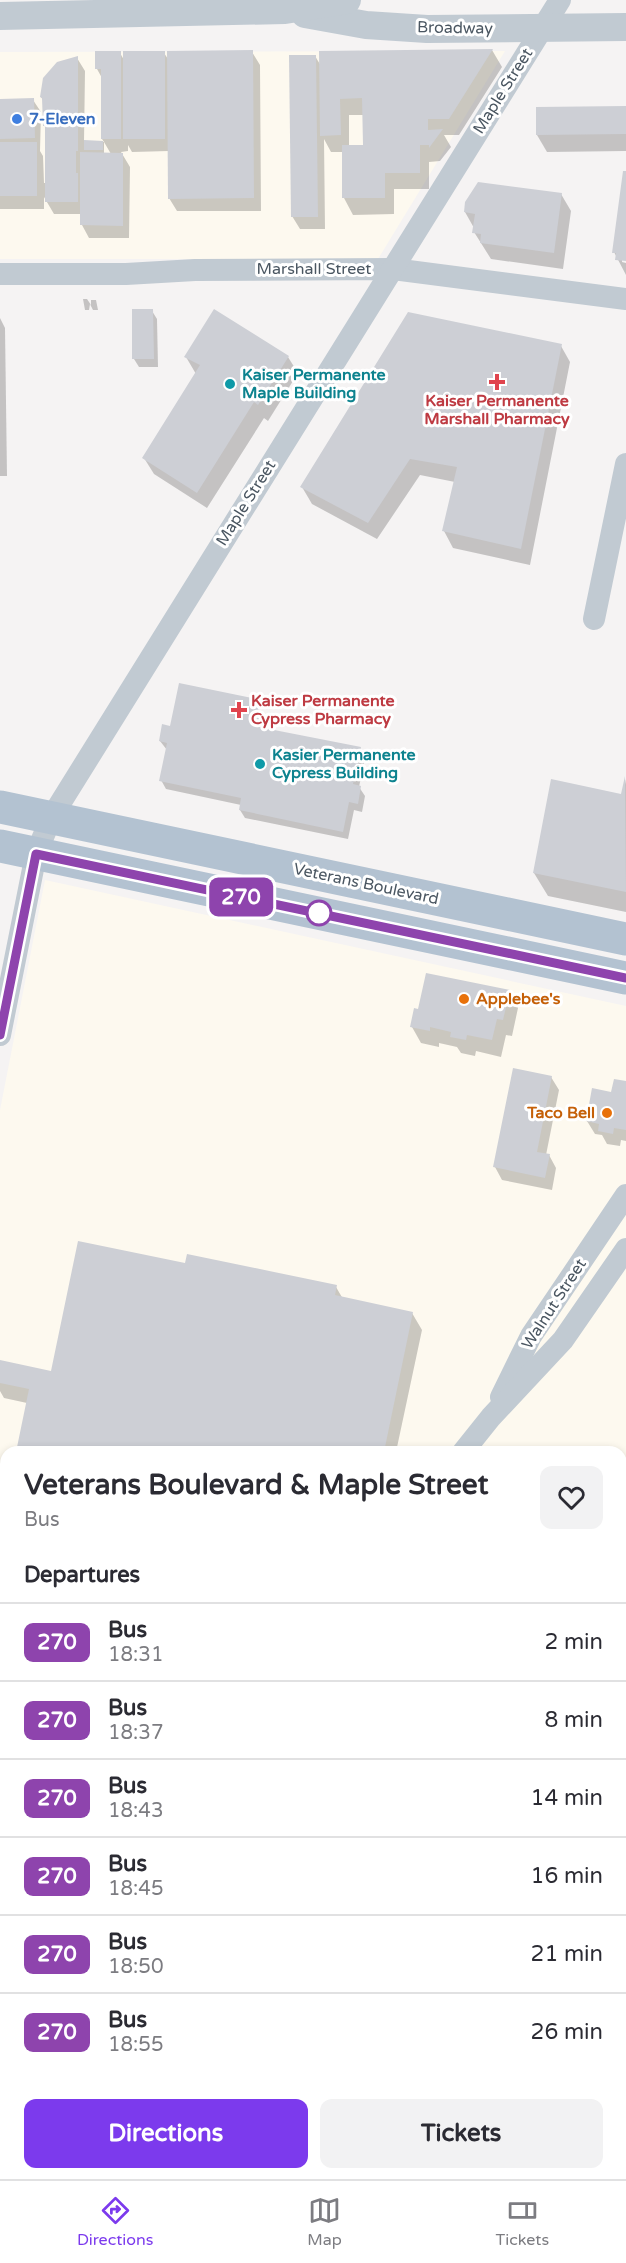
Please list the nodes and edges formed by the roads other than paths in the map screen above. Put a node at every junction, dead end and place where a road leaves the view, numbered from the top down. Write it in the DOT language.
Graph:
graph roads {
  1 [pos="347,0"];
  2 [pos="560,0"];
  3 [pos="288,5"];
  4 [pos="0,16"];
  5 [pos="626,27"];
  6 [pos="542,28"];
  7 [pos="393,269"];
  8 [pos="0,274"];
  9 [pos="626,299"];
  10 [pos="626,464"];
  11 [pos="594,619"];
  12 [pos="0,807"];
  13 [pos="51,818"];
  14 [pos="0,846"];
  15 [pos="36,854"];
  16 [pos="626,939"];
  17 [pos="626,978"];
  18 [pos="0,1035"];
  19 [pos="626,1195"];
  20 [pos="626,1249"];
  21 [pos="491,1417"];
  22 [pos="468,1446"];
  1 -- 3 [label="street, Broadway"];
  2 -- 6 [label="street, Maple Street"];
  3 -- 4 [label="street, Broadway"];
  3 -- 6 [label="street, Broadway"];
  5 -- 6 [label="street, Broadway"];
  6 -- 7 [label="street, Maple Street"];
  7 -- 8 [label="street, Marshall Street"];
  7 -- 9 [label="street, Marshall Street"];
  7 -- 13 [label="street, Maple Street"];
  10 -- 11 [label="street"];
  12 -- 13 [label="main road, Veterans Boulevard"];
  13 -- 15 [label="street, Maple Street"];
  13 -- 16 [label="main road, Veterans Boulevard"];
  14 -- 15 [label="main road"];
  15 -- 17 [label="main road"];
  15 -- 18 [label="street, Maple Street"];
  19 -- 21 [label="street, Walnut Street"];
  20 -- 21 [label="street, Walnut Street"];
  21 -- 22 [label="street, Walnut Street"];
}
